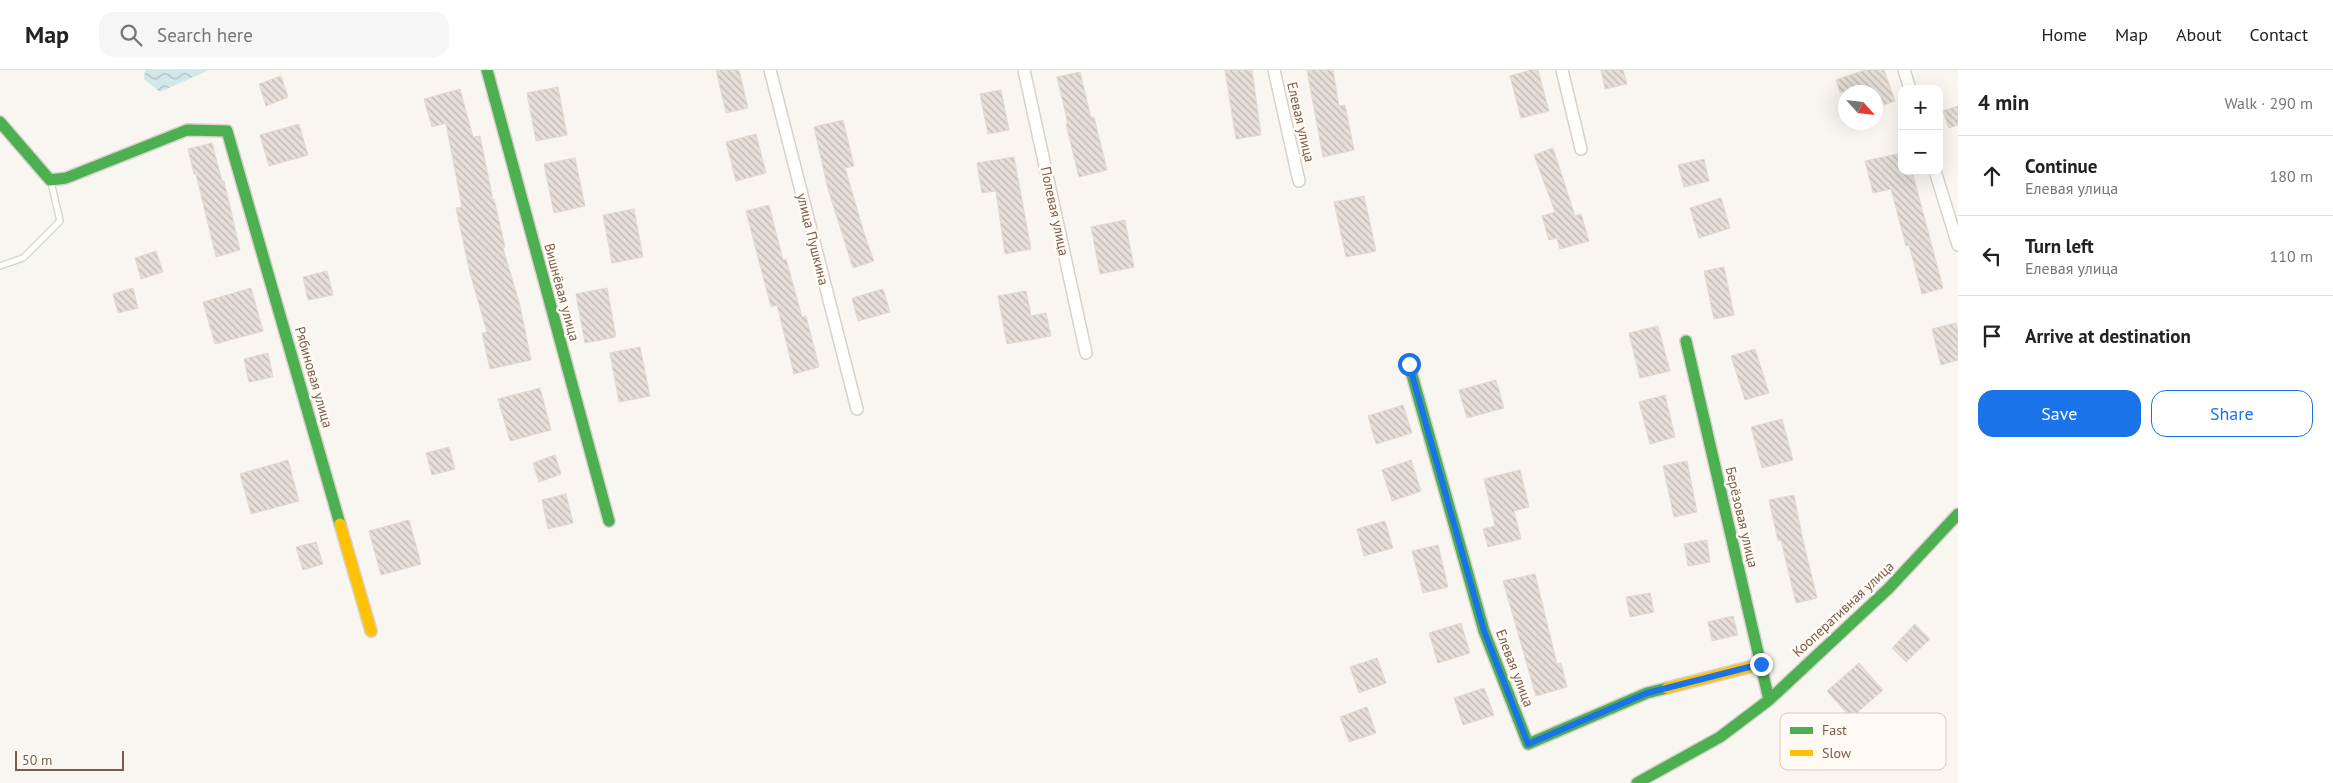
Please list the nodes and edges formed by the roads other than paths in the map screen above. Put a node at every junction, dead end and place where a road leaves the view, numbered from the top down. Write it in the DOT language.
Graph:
graph roads {
  1 [pos="487,70"];
  2 [pos="770,70"];
  3 [pos="1024,70"];
  4 [pos="1274,70"];
  5 [pos="1562,70"];
  6 [pos="1904,70"];
  7 [pos="1909,85"];
  8 [pos="0,122"];
  9 [pos="1581,149"];
  10 [pos="1936,175"];
  11 [pos="50,180"];
  12 [pos="1299,181"];
  13 [pos="1958,245"];
  14 [pos="0,266"];
  15 [pos="1686,341"];
  16 [pos="1086,353"];
  17 [pos="1409,364"];
  18 [pos="857,409"];
  19 [pos="1958,514"];
  20 [pos="609,521"];
  21 [pos="371,631"];
  22 [pos="1761,664"];
  23 [pos="1769,700"];
  24 [pos="1637,783"];
  1 -- 20 [label="street, Вишнёвая улица"];
  2 -- 18 [label="street, улица Пушкина"];
  3 -- 16 [label="street, Полевая улица"];
  4 -- 12 [label="street, Елевая улица"];
  5 -- 9 [label="street"];
  6 -- 7 [label="street"];
  8 -- 11 [label="street"];
  10 -- 13 [label="street"];
  11 -- 14 [label="lane"];
  11 -- 21 [label="street, Рябиновая улица"];
  15 -- 22 [label="street, Берёзовая улица"];
  17 -- 22 [label="street, Елевая улица"];
  19 -- 23 [label="street, Кооперативная улица"];
  22 -- 23 [label="street, Берёзовая улица"];
  23 -- 24 [label="street, Кооперативная улица"];
}
